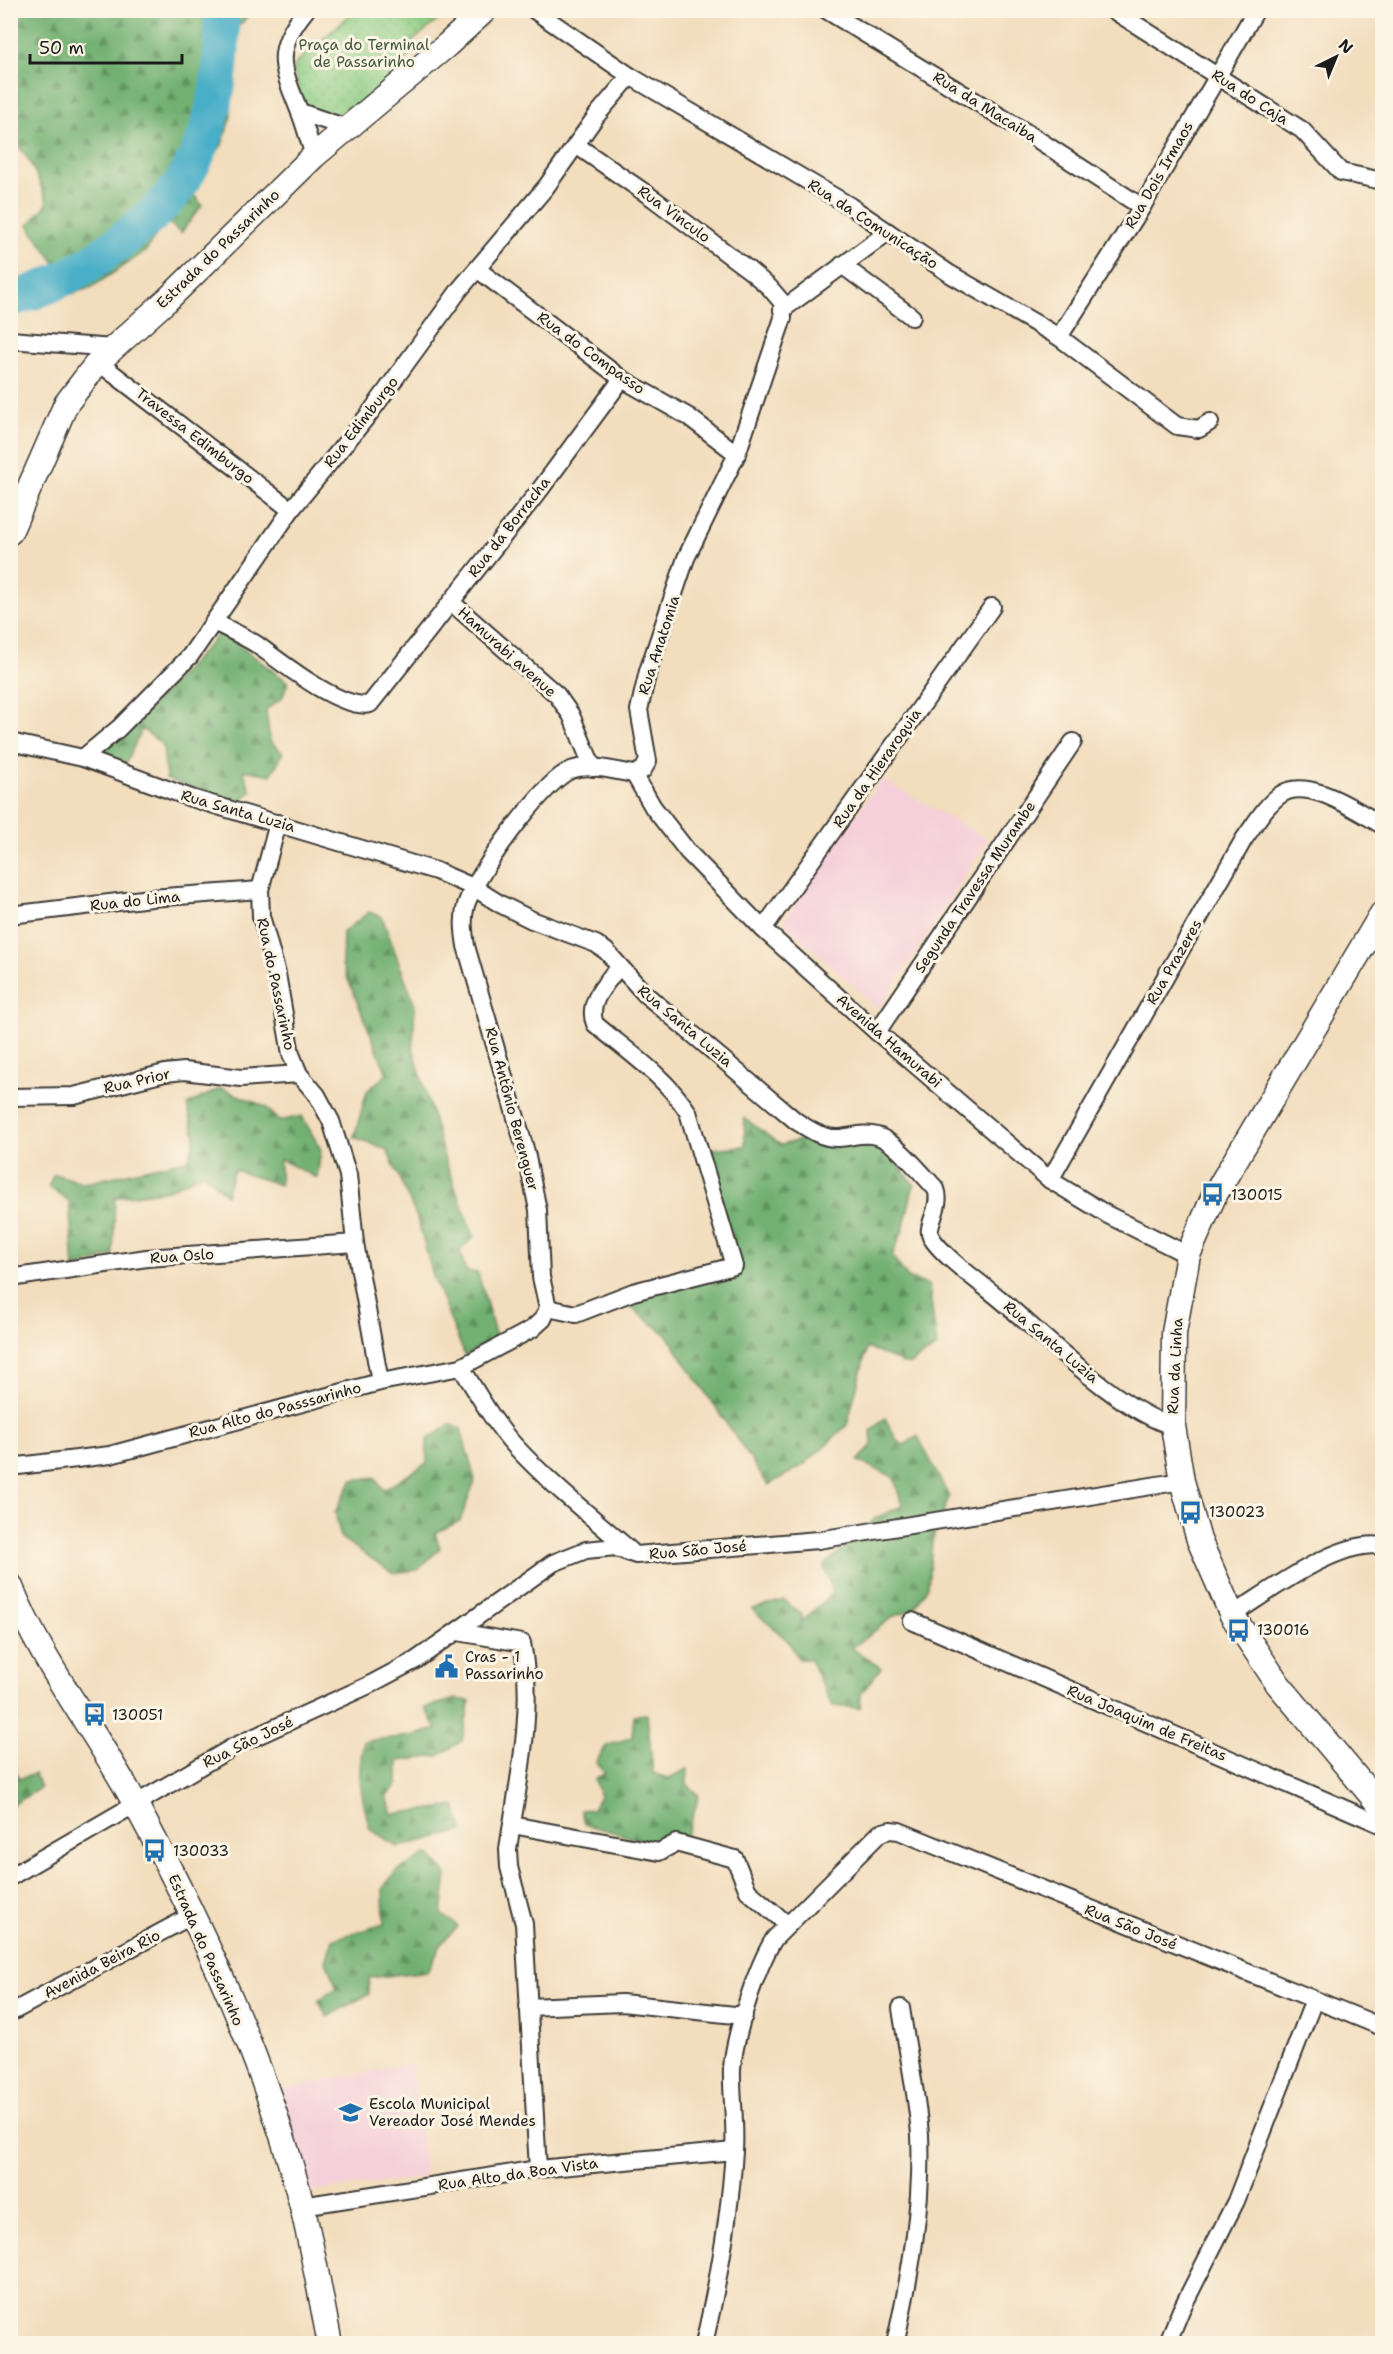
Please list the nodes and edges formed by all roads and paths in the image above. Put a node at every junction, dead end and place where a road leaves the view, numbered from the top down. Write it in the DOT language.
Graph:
graph roads {
  1 [pos="306,10"];
  2 [pos="485,10"];
  3 [pos="534,10"];
  4 [pos="826,10"];
  5 [pos="1113,10"];
  6 [pos="1256,10"];
  7 [pos="1217,75"];
  8 [pos="630,76"];
  9 [pos="300,112"];
  10 [pos="347,128"];
  11 [pos="576,146"];
  12 [pos="314,156"];
  13 [pos="1383,181"];
  14 [pos="1142,207"];
  15 [pos="888,232"];
  16 [pos="842,265"];
  17 [pos="477,269"];
  18 [pos="782,310"];
  19 [pos="912,317"];
  20 [pos="1059,338"];
  21 [pos="10,340"];
  22 [pos="106,355"];
  23 [pos="622,379"];
  24 [pos="1210,422"];
  25 [pos="737,454"];
  26 [pos="291,510"];
  27 [pos="10,532"];
  28 [pos="451,602"];
  29 [pos="992,607"];
  30 [pos="214,622"];
  31 [pos="10,742"];
  32 [pos="1074,742"];
  33 [pos="83,758"];
  34 [pos="593,768"];
  35 [pos="634,774"];
  36 [pos="278,823"];
  37 [pos="1383,825"];
  38 [pos="473,887"];
  39 [pos="260,890"];
  40 [pos="1383,914"];
  41 [pos="10,915"];
  42 [pos="763,929"];
  43 [pos="619,966"];
  44 [pos="877,1032"];
  45 [pos="299,1074"];
  46 [pos="10,1097"];
  47 [pos="1050,1180"];
  48 [pos="355,1243"];
  49 [pos="1188,1255"];
  50 [pos="10,1278"];
  51 [pos="548,1308"];
  52 [pos="461,1366"];
  53 [pos="380,1382"];
  54 [pos="1173,1426"];
  55 [pos="10,1467"];
  56 [pos="1182,1481"];
  57 [pos="1383,1546"];
  58 [pos="636,1555"];
  59 [pos="10,1585"];
  60 [pos="1232,1615"];
  61 [pos="912,1622"];
  62 [pos="458,1632"];
  63 [pos="135,1804"];
  64 [pos="1383,1808"];
  65 [pos="512,1825"];
  66 [pos="1383,1825"];
  67 [pos="10,1877"];
  68 [pos="193,1915"];
  69 [pos="788,1926"];
  70 [pos="1314,2000"];
  71 [pos="528,2007"];
  72 [pos="901,2008"];
  73 [pos="10,2013"];
  74 [pos="744,2016"];
  75 [pos="1383,2027"];
  76 [pos="734,2151"];
  77 [pos="538,2169"];
  78 [pos="302,2206"];
  79 [pos="330,2343"];
  80 [pos="704,2343"];
  81 [pos="895,2343"];
  82 [pos="1167,2343"];
  1 -- 9 [label="street"];
  2 -- 10 [label="street, Estrada do Passarinho"];
  3 -- 8 [label="street, Rua da Comunicação"];
  4 -- 14 [label="street, Rua da Macaiba"];
  5 -- 7 [label="street, Rua do Caja"];
  6 -- 7 [label="street, Rua Dois Irmaos"];
  7 -- 13 [label="street, Rua do Caja"];
  7 -- 14 [label="street, Rua Dois Irmaos"];
  8 -- 11 [label="street, Rua Edimburgo"];
  8 -- 15 [label="street, Rua da Comunicação"];
  9 -- 10 [label="street"];
  9 -- 12 [label="street"];
  10 -- 12 [label="street, Estrada do Passarinho"];
  11 -- 17 [label="street, Rua Edimburgo"];
  11 -- 18 [label="street, Rua Vinculo"];
  12 -- 22 [label="street, Estrada do Passarinho"];
  14 -- 20 [label="street, Rua Dois Irmaos"];
  15 -- 16 [label="street"];
  15 -- 20 [label="street, Rua da Comunicação"];
  16 -- 18 [label="street"];
  16 -- 19 [label="street"];
  17 -- 23 [label="street, Rua do Compasso"];
  17 -- 26 [label="street, Rua Edimburgo"];
  18 -- 25 [label="street, Rua Anatomia"];
  20 -- 24 [label="street, Rua da Comunicação"];
  21 -- 22 [label="street"];
  22 -- 26 [label="street, Travessa Edimburgo"];
  22 -- 27 [label="street, Estrada do Passarinho"];
  23 -- 25 [label="street, Rua do Compasso"];
  23 -- 28 [label="street, Rua da Borracha"];
  25 -- 35 [label="street, Rua Anatomia"];
  26 -- 30 [label="street, Rua Edimburgo"];
  28 -- 30 [label="street, Rua da Borracha"];
  28 -- 34 [label="street, Hamurabi avenue"];
  29 -- 42 [label="street, Rua da Hieraroquia"];
  30 -- 33 [label="street, Rua Edimburgo"];
  31 -- 33 [label="street, Rua Santa Luzia"];
  32 -- 44 [label="street, Segunda Travessa Murambe"];
  33 -- 36 [label="street, Rua Santa Luzia"];
  34 -- 35 [label="street"];
  34 -- 38 [label="street"];
  35 -- 42 [label="street, Avenida Hamurabi"];
  36 -- 38 [label="street, Rua Santa Luzia"];
  36 -- 39 [label="street, Rua do Passarinho"];
  37 -- 47 [label="street, Rua Prazeres"];
  38 -- 43 [label="street, Rua Santa Luzia"];
  38 -- 51 [label="street, Rua Antônio Berenguer"];
  39 -- 41 [label="street, Rua do Lima"];
  39 -- 45 [label="street, Rua do Passarinho"];
  40 -- 49 [label="street, Rua da Linha"];
  42 -- 44 [label="street, Avenida Hamurabi"];
  43 -- 51 [label="street"];
  43 -- 54 [label="street, Rua Santa Luzia"];
  44 -- 47 [label="street, Avenida Hamurabi"];
  45 -- 46 [label="street, Rua Prior"];
  45 -- 48 [label="street, Rua do Passarinho"];
  47 -- 49 [label="street, Avenida Hamurabi"];
  48 -- 50 [label="street, Rua Oslo"];
  48 -- 53 [label="street, Rua do Passarinho"];
  49 -- 54 [label="street, Rua da Linha"];
  51 -- 52 [label="street, Rua Alto do Passsarinho"];
  52 -- 53 [label="street, Rua Alto do Passsarinho"];
  52 -- 58 [label="street"];
  53 -- 55 [label="street, Rua Alto do Passsarinho"];
  54 -- 56 [label="street, Rua da Linha"];
  56 -- 58 [label="street, Rua São José"];
  56 -- 60 [label="street, Rua da Linha"];
  57 -- 60 [label="street"];
  58 -- 62 [label="street, Rua São José"];
  59 -- 63 [label="street, Estrada do Passarinho"];
  60 -- 64 [label="street, Rua da Linha"];
  61 -- 66 [label="street, Rua Joaquim de Freitas"];
  62 -- 63 [label="street, Rua São José"];
  62 -- 65 [label="street"];
  63 -- 67 [label="street, Rua São José"];
  63 -- 68 [label="street, Estrada do Passarinho"];
  65 -- 69 [label="street"];
  65 -- 71 [label="street"];
  68 -- 73 [label="street, Avenida Beira Rio"];
  68 -- 78 [label="street, Estrada do Passarinho"];
  69 -- 70 [label="street, Rua São José"];
  69 -- 74 [label="street"];
  70 -- 75 [label="street, Rua São José"];
  70 -- 82 [label="street"];
  71 -- 74 [label="street"];
  71 -- 77 [label="street"];
  72 -- 81 [label="street"];
  74 -- 76 [label="street"];
  76 -- 77 [label="street, Rua Alto da Boa Vista"];
  76 -- 80 [label="street"];
  77 -- 78 [label="street, Rua Alto da Boa Vista"];
  78 -- 79 [label="street, Estrada do Passarinho"];
}
